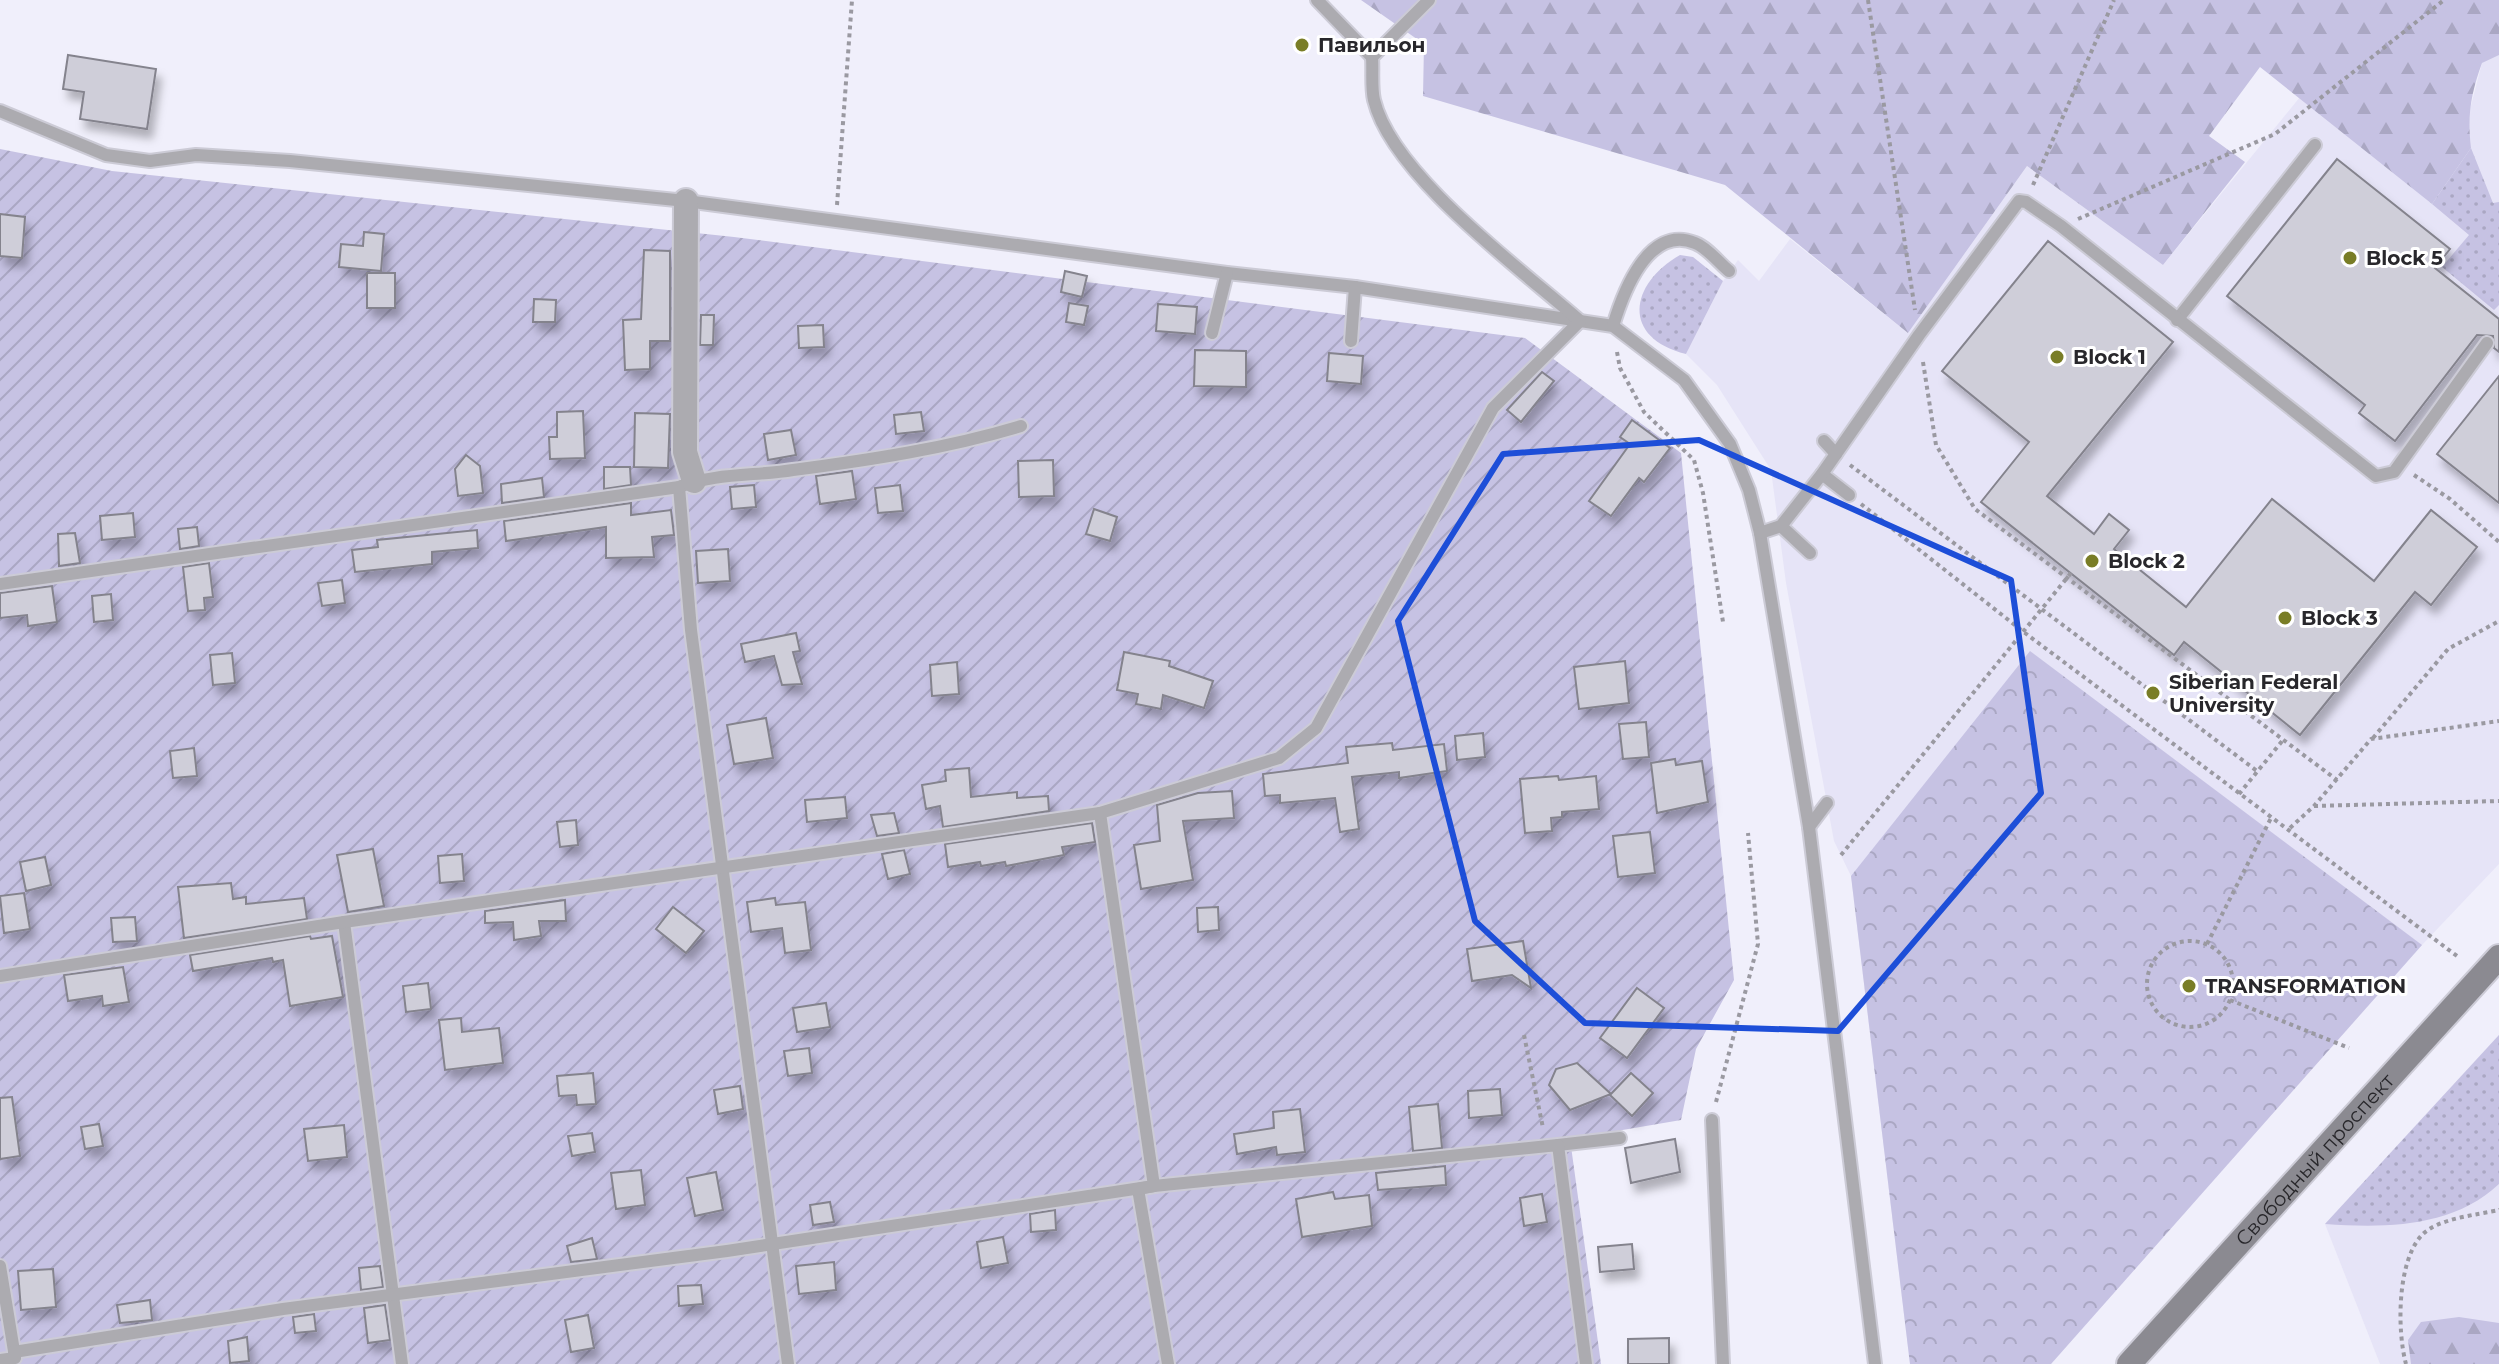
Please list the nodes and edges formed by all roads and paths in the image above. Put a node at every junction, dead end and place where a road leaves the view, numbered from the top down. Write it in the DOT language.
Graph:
graph roads {
  1 [pos="852,0"];
  2 [pos="1317,0"];
  3 [pos="1429,0"];
  4 [pos="1868,0"];
  5 [pos="2114,0"];
  6 [pos="2444,0"];
  7 [pos="1372,57"];
  8 [pos="0,111"];
  9 [pos="2315,145"];
  10 [pos="686,201"];
  11 [pos="2026,202"];
  12 [pos="836,221"];
  13 [pos="2061,226"];
  14 [pos="1729,271"];
  15 [pos="1227,273"];
  16 [pos="1616,275"];
  17 [pos="1355,287"];
  18 [pos="1625,288"];
  19 [pos="2177,320"];
  20 [pos="1580,321"];
  21 [pos="1613,326"];
  22 [pos="1212,333"];
  23 [pos="1919,335"];
  24 [pos="1351,341"];
  25 [pos="2487,343"];
  26 [pos="1021,426"];
  27 [pos="1824,441"];
  28 [pos="1836,454"];
  29 [pos="2394,472"];
  30 [pos="1822,474"];
  31 [pos="686,484"];
  32 [pos="1849,495"];
  33 [pos="1781,526"];
  34 [pos="1760,533"];
  35 [pos="2499,542"];
  36 [pos="1810,553"];
  37 [pos="2069,575"];
  38 [pos="0,584"];
  39 [pos="2043,610"];
  40 [pos="2499,621"];
  41 [pos="1723,622"];
  42 [pos="2025,633"];
  43 [pos="2499,721"];
  44 [pos="2283,739"];
  45 [pos="2371,739"];
  46 [pos="2257,771"];
  47 [pos="2337,780"];
  48 [pos="2239,794"];
  49 [pos="2499,801"];
  50 [pos="1827,803"];
  51 [pos="2314,806"];
  52 [pos="1100,813"];
  53 [pos="2271,818"];
  54 [pos="1809,827"];
  55 [pos="2290,828"];
  56 [pos="1748,833"];
  57 [pos="1841,855"];
  58 [pos="721,870"];
  59 [pos="344,922"];
  60 [pos="2207,944"];
  61 [pos="2457,956"];
  62 [pos="2499,957"];
  63 [pos="0,976"];
  64 [pos="2230,1000"];
  65 [pos="1524,1035"];
  66 [pos="2349,1048"];
  67 [pos="1712,1120"];
  68 [pos="1620,1138"];
  69 [pos="1558,1145"];
  70 [pos="1154,1186"];
  71 [pos="1138,1189"];
  72 [pos="2499,1210"];
  73 [pos="770,1244"];
  74 [pos="0,1266"];
  75 [pos="393,1296"];
  76 [pos="15,1358"];
  77 [pos="0,1360"];
  78 [pos="402,1364"];
  79 [pos="788,1364"];
  80 [pos="1168,1364"];
  81 [pos="1586,1364"];
  82 [pos="1723,1364"];
  83 [pos="1875,1364"];
  84 [pos="2129,1364"];
  85 [pos="2406,1364"];
  1 -- 12 [label="path"];
  2 -- 7 [label="lane"];
  3 -- 7 [label="lane"];
  4 -- 23 [label="path"];
  5 -- 11 [label="path"];
  6 -- 13 [label="path"];
  7 -- 20 [label="lane"];
  8 -- 10 [label="lane"];
  9 -- 19 [label="lane"];
  10 -- 12 [label="lane"];
  10 -- 31 [label="street"];
  11 -- 13 [label="lane"];
  11 -- 23 [label="lane"];
  12 -- 15 [label="lane"];
  13 -- 19 [label="lane"];
  14 -- 18 [label="lane"];
  15 -- 17 [label="lane"];
  15 -- 22 [label="lane"];
  16 -- 18 [label="lane"];
  17 -- 20 [label="lane"];
  17 -- 24 [label="lane"];
  18 -- 21 [label="lane"];
  19 -- 29 [label="lane"];
  20 -- 21 [label="lane"];
  20 -- 52 [label="lane"];
  21 -- 34 [label="lane"];
  21 -- 41 [label="path"];
  23 -- 28 [label="lane"];
  23 -- 37 [label="path"];
  25 -- 29 [label="lane"];
  26 -- 31 [label="lane"];
  27 -- 28 [label="lane"];
  28 -- 30 [label="lane"];
  28 -- 39 [label="path"];
  29 -- 35 [label="path"];
  30 -- 32 [label="lane"];
  30 -- 33 [label="lane"];
  31 -- 38 [label="lane"];
  31 -- 58 [label="lane"];
  32 -- 42 [label="path"];
  33 -- 34 [label="lane"];
  33 -- 36 [label="lane"];
  34 -- 54 [label="lane"];
  37 -- 39 [label="path"];
  37 -- 44 [label="path"];
  39 -- 42 [label="path"];
  39 -- 46 [label="path"];
  40 -- 45 [label="path"];
  42 -- 48 [label="path"];
  42 -- 57 [label="path"];
  43 -- 45 [label="path"];
  44 -- 46 [label="path"];
  44 -- 47 [label="path"];
  45 -- 47 [label="path"];
  46 -- 48 [label="path"];
  47 -- 51 [label="path"];
  48 -- 53 [label="path"];
  49 -- 51 [label="path"];
  50 -- 54 [label="lane"];
  51 -- 55 [label="path"];
  52 -- 58 [label="lane"];
  52 -- 70 [label="lane"];
  53 -- 55 [label="path"];
  53 -- 60 [label="path"];
  54 -- 83 [label="lane"];
  55 -- 61 [label="path"];
  56 -- 67 [label="path"];
  58 -- 59 [label="lane"];
  58 -- 73 [label="lane"];
  59 -- 63 [label="lane"];
  59 -- 75 [label="lane"];
  60 -- 64 [label="path"];
  60 -- 64 [label="path"];
  62 -- 84 [label="main road, Свободный проспект"];
  64 -- 66 [label="path"];
  65 -- 69 [label="path"];
  67 -- 82 [label="lane"];
  68 -- 69 [label="lane"];
  69 -- 70 [label="lane"];
  69 -- 81 [label="lane"];
  70 -- 71 [label="lane"];
  71 -- 73 [label="lane"];
  71 -- 80 [label="lane"];
  72 -- 85 [label="path"];
  73 -- 75 [label="lane"];
  73 -- 79 [label="lane"];
  74 -- 76 [label="lane"];
  75 -- 76 [label="lane"];
  75 -- 78 [label="lane"];
  76 -- 77 [label="lane"];
}
